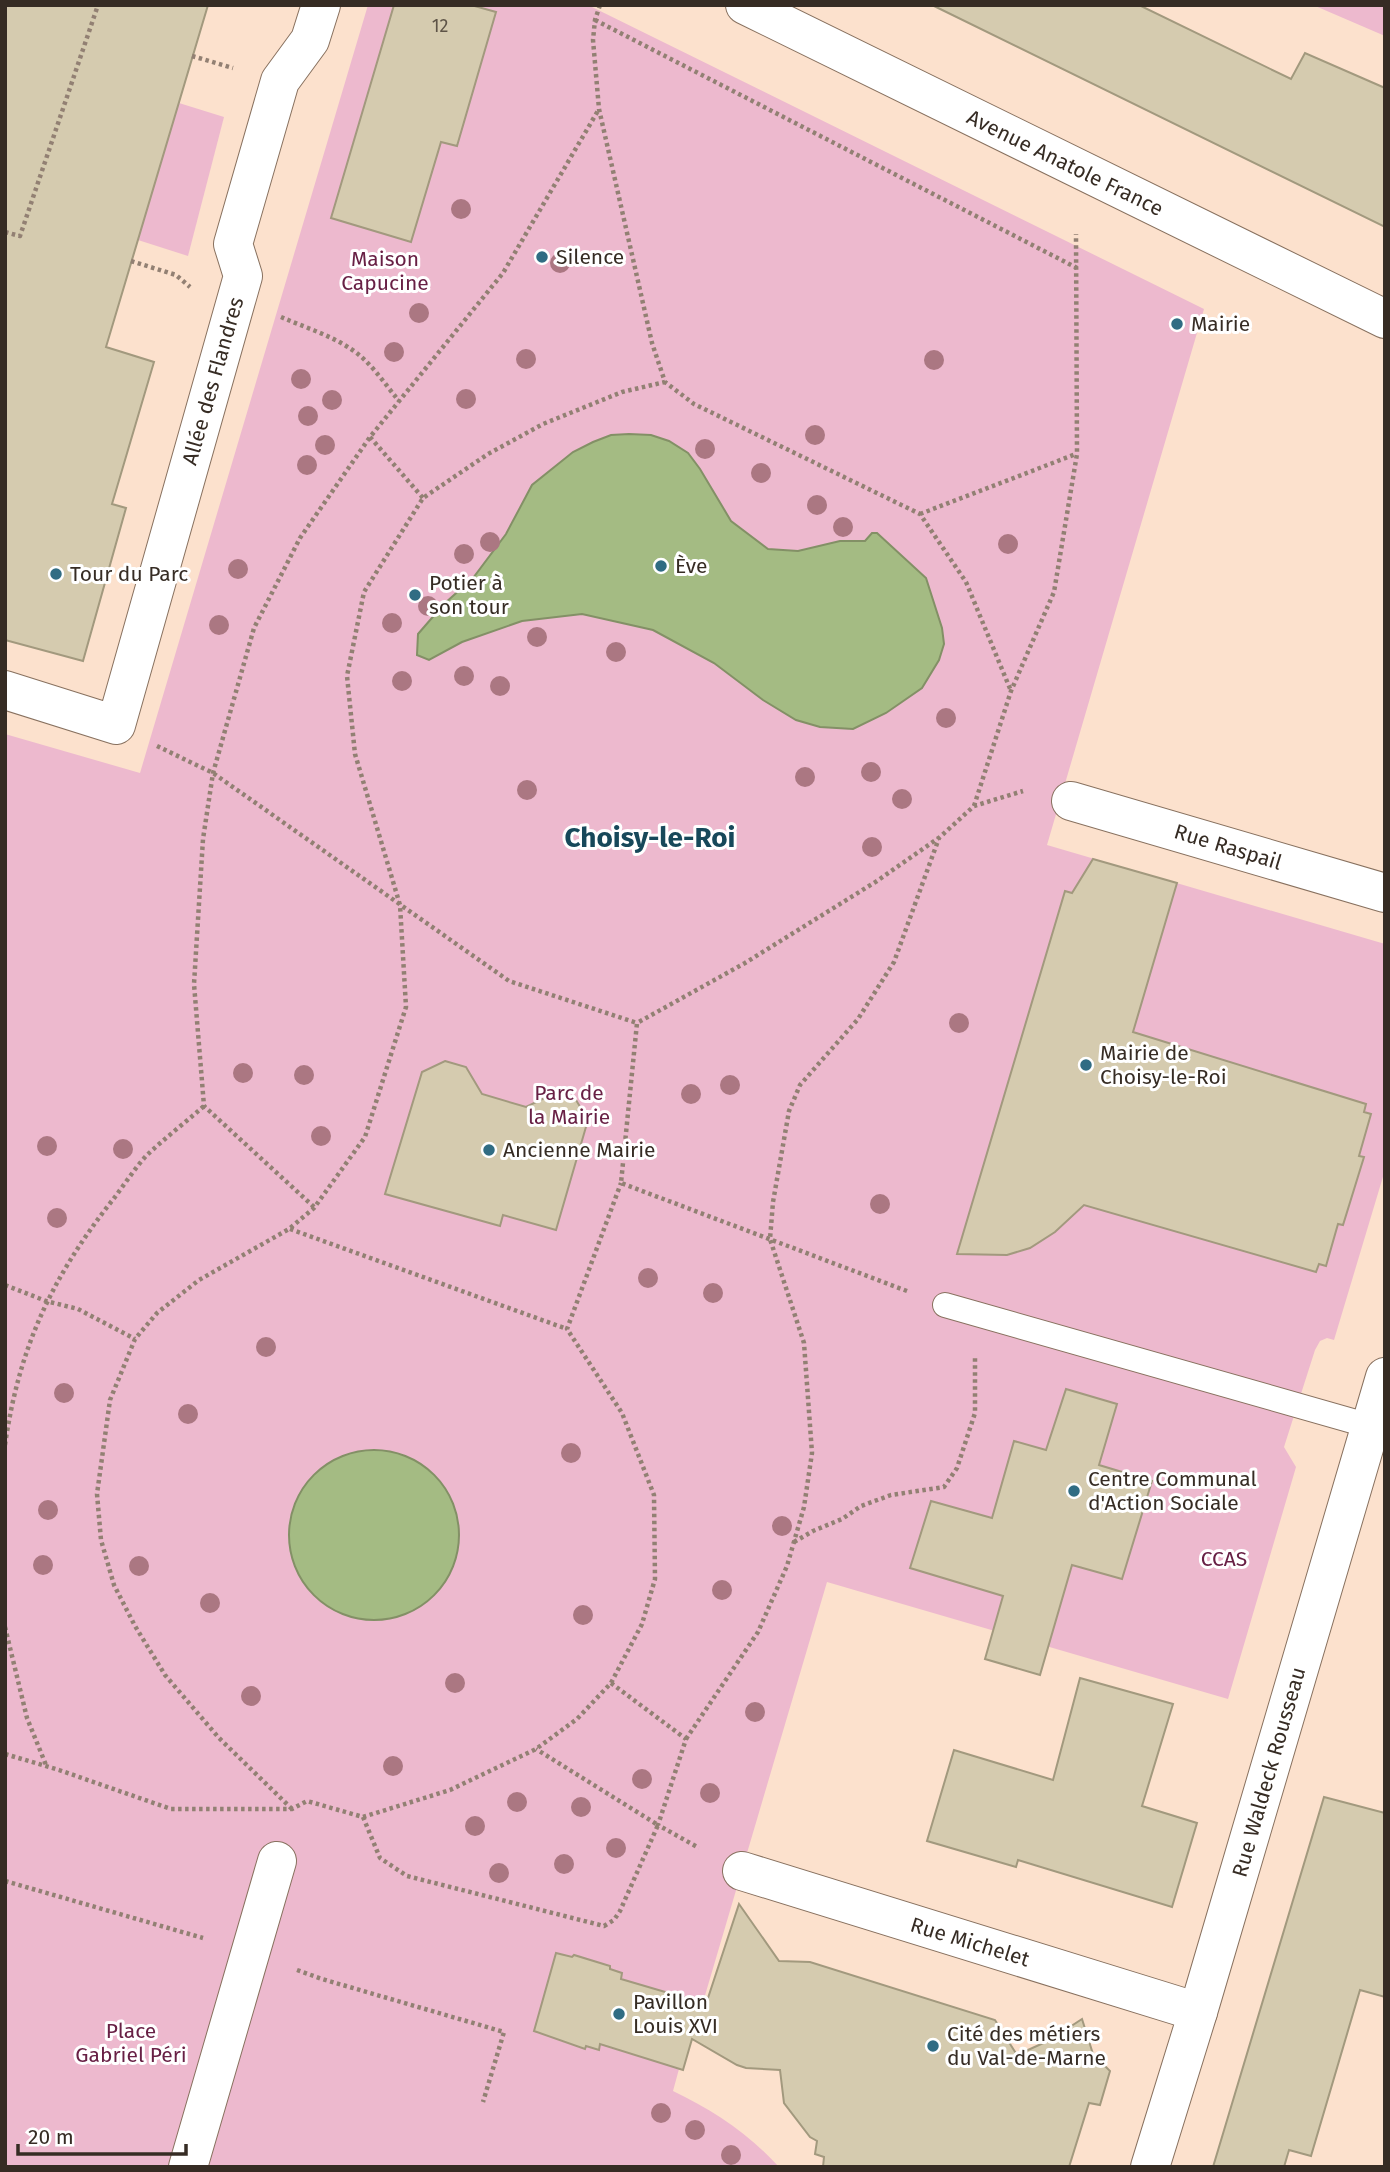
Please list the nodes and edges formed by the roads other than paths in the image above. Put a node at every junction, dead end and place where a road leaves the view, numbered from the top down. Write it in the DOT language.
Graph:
graph roads {
  1 [pos="321,5"];
  2 [pos="745,5"];
  3 [pos="1385,319"];
  4 [pos="5,690"];
  5 [pos="1071,800"];
  6 [pos="1385,894"];
  7 [pos="945,1305"];
  8 [pos="1385,1377"];
  9 [pos="1377,1429"];
  10 [pos="276,1861"];
  11 [pos="742,1871"];
  12 [pos="1198,2012"];
  13 [pos="188,2167"];
  14 [pos="1150,2167"];
  1 -- 4 [label="street, Allée des Flandres"];
  2 -- 3 [label="street, Avenue Anatole France"];
  5 -- 6 [label="street, Rue Raspail"];
  7 -- 9 [label="lane"];
  8 -- 9 [label="street, Rue Waldeck Rousseau"];
  9 -- 12 [label="street, Rue Waldeck Rousseau"];
  10 -- 13 [label="street"];
  11 -- 12 [label="street, Rue Michelet"];
  12 -- 14 [label="street, Rue Waldeck Rousseau"];
}
